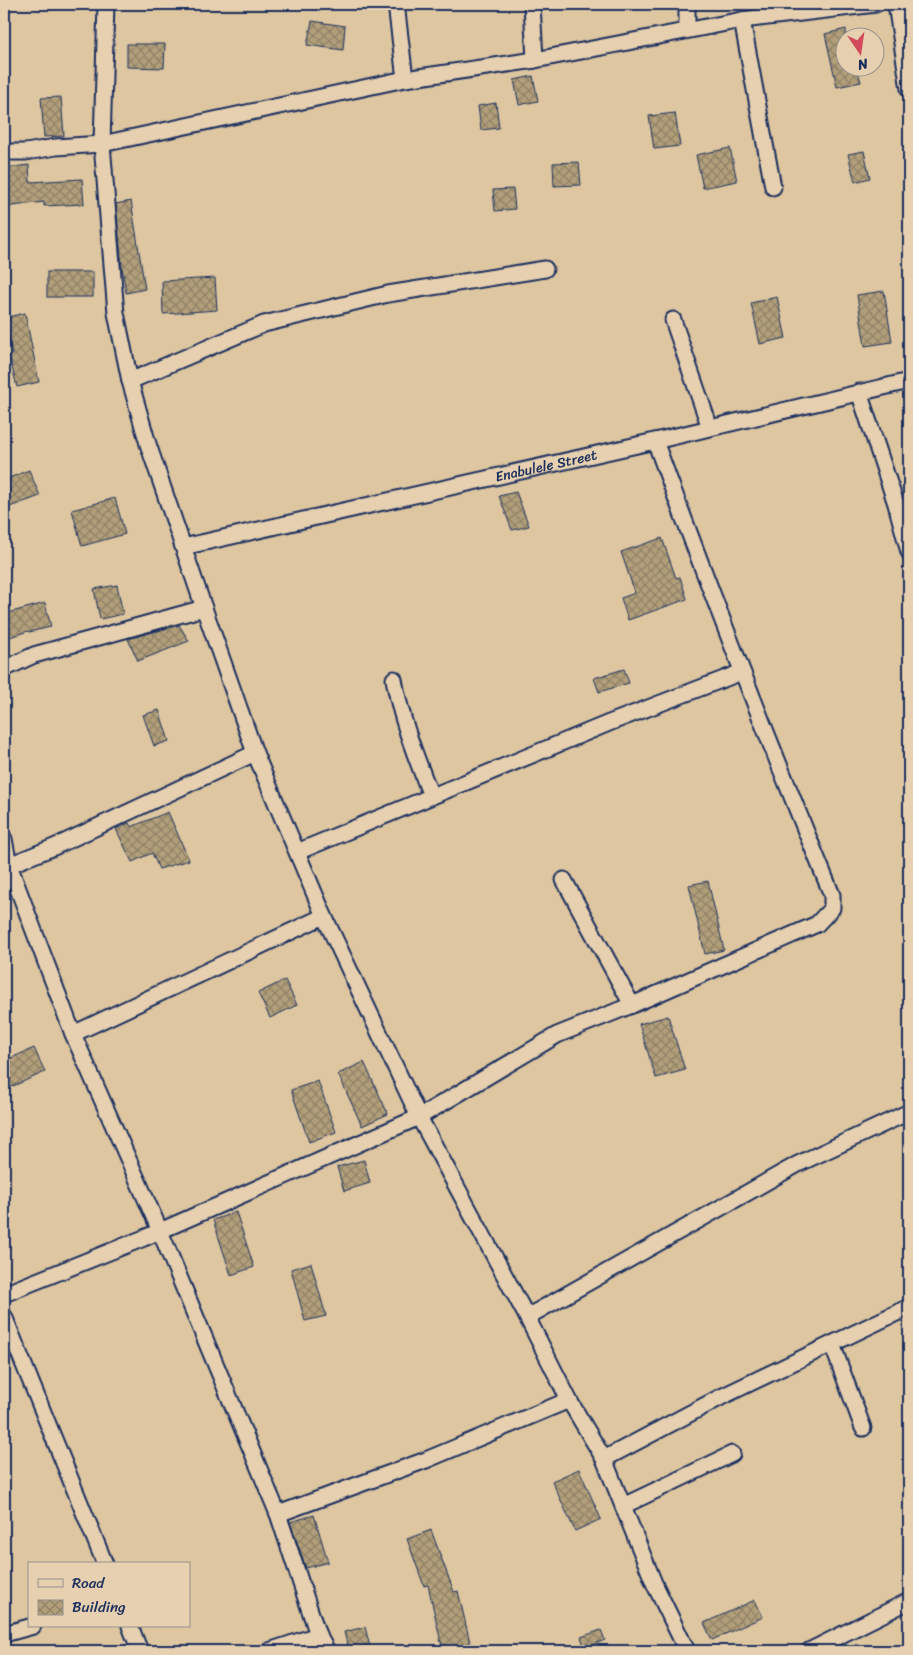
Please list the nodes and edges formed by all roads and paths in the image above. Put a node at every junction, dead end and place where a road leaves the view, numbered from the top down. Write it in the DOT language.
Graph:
graph roads {
  1 [pos="106,4"];
  2 [pos="396,4"];
  3 [pos="532,4"];
  4 [pos="687,4"];
  5 [pos="876,4"];
  6 [pos="896,4"];
  7 [pos="856,5"];
  8 [pos="742,20"];
  9 [pos="687,30"];
  10 [pos="535,60"];
  11 [pos="405,79"];
  12 [pos="909,89"];
  13 [pos="102,144"];
  14 [pos="4,152"];
  15 [pos="773,187"];
  16 [pos="545,269"];
  17 [pos="672,320"];
  18 [pos="130,381"];
  19 [pos="909,381"];
  20 [pos="859,392"];
  21 [pos="710,428"];
  22 [pos="655,441"];
  23 [pos="183,547"];
  24 [pos="909,552"];
  25 [pos="204,608"];
  26 [pos="4,668"];
  27 [pos="742,672"];
  28 [pos="394,679"];
  29 [pos="255,754"];
  30 [pos="431,796"];
  31 [pos="4,839"];
  32 [pos="296,852"];
  33 [pos="7,866"];
  34 [pos="564,880"];
  35 [pos="324,916"];
  36 [pos="632,1005"];
  37 [pos="73,1034"];
  38 [pos="909,1112"];
  39 [pos="419,1117"];
  40 [pos="160,1231"];
  41 [pos="4,1294"];
  42 [pos="909,1307"];
  43 [pos="4,1316"];
  44 [pos="527,1317"];
  45 [pos="832,1344"];
  46 [pos="569,1400"];
  47 [pos="863,1428"];
  48 [pos="732,1454"];
  49 [pos="604,1459"];
  50 [pos="623,1506"];
  51 [pos="278,1514"];
  52 [pos="104,1562"];
  53 [pos="909,1601"];
  54 [pos="28,1627"];
  55 [pos="131,1628"];
  56 [pos="4,1634"];
  57 [pos="318,1635"];
  58 [pos="140,1651"];
  59 [pos="269,1651"];
  60 [pos="327,1651"];
  61 [pos="687,1651"];
  62 [pos="809,1651"];
  1 -- 13 [label="street"];
  2 -- 11 [label="street"];
  3 -- 10 [label="street"];
  4 -- 9 [label="street"];
  5 -- 7 [label="street"];
  6 -- 12 [label="street"];
  7 -- 8 [label="street"];
  8 -- 9 [label="street"];
  8 -- 15 [label="street"];
  9 -- 10 [label="street"];
  10 -- 11 [label="street"];
  11 -- 13 [label="street"];
  13 -- 14 [label="street"];
  13 -- 18 [label="street"];
  16 -- 18 [label="street"];
  17 -- 21 [label="street"];
  18 -- 23 [label="street"];
  19 -- 20 [label="street, Enabulele Street"];
  20 -- 21 [label="street, Enabulele Street"];
  20 -- 24 [label="street"];
  21 -- 22 [label="street, Enabulele Street"];
  22 -- 23 [label="street, Enabulele Street"];
  22 -- 27 [label="street"];
  23 -- 25 [label="street"];
  25 -- 26 [label="street"];
  25 -- 29 [label="street"];
  27 -- 30 [label="street"];
  27 -- 36 [label="street"];
  28 -- 30 [label="street"];
  29 -- 32 [label="street"];
  29 -- 33 [label="street"];
  30 -- 32 [label="street"];
  31 -- 33 [label="street"];
  32 -- 35 [label="street"];
  33 -- 37 [label="street"];
  34 -- 36 [label="street"];
  35 -- 37 [label="street"];
  35 -- 39 [label="street"];
  36 -- 39 [label="street"];
  37 -- 40 [label="street"];
  38 -- 44 [label="street"];
  39 -- 40 [label="street"];
  39 -- 44 [label="street"];
  40 -- 41 [label="street"];
  40 -- 51 [label="street"];
  42 -- 45 [label="street"];
  43 -- 52 [label="street"];
  44 -- 46 [label="street"];
  45 -- 47 [label="street"];
  45 -- 49 [label="street"];
  46 -- 49 [label="street"];
  46 -- 51 [label="street"];
  48 -- 50 [label="street"];
  49 -- 50 [label="street"];
  50 -- 61 [label="street"];
  51 -- 57 [label="street"];
  53 -- 62 [label="street"];
  54 -- 56 [label="street"];
  55 -- 58 [label="street"];
  57 -- 59 [label="street"];
  57 -- 60 [label="street"];
}
